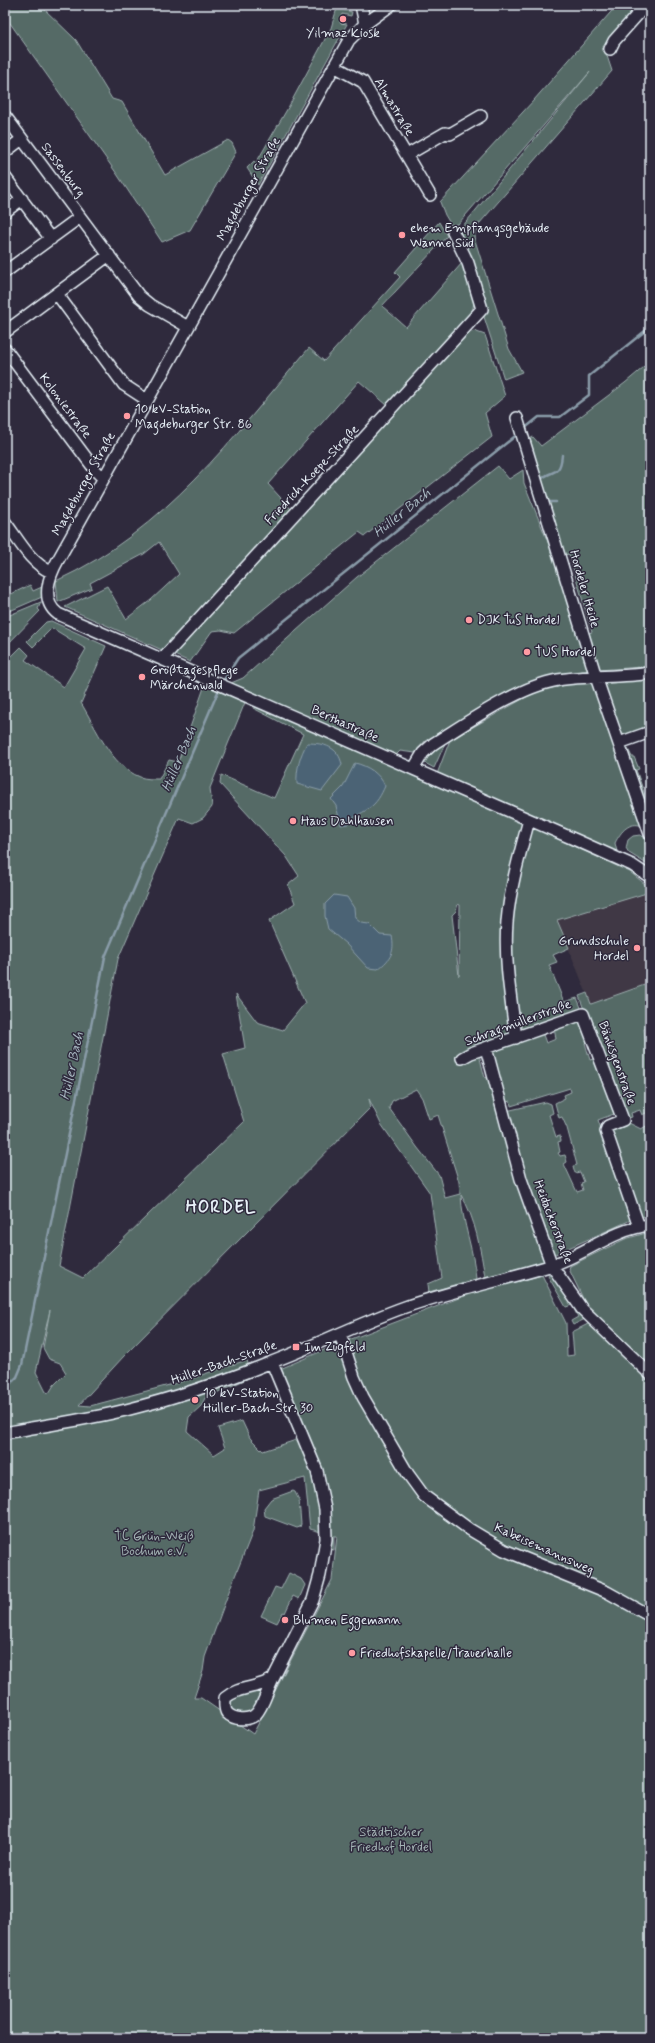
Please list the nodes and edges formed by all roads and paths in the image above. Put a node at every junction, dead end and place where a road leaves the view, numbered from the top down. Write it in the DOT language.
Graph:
graph roads {
  1 [pos="361,5"];
  2 [pos="391,5"];
  3 [pos="646,5"];
  4 [pos="365,24"];
  5 [pos="610,49"];
  6 [pos="334,66"];
  7 [pos="5,116"];
  8 [pos="481,116"];
  9 [pos="22,139"];
  10 [pos="5,152"];
  11 [pos="407,155"];
  12 [pos="5,177"];
  13 [pos="430,195"];
  14 [pos="22,199"];
  15 [pos="5,212"];
  16 [pos="80,217"];
  17 [pos="453,232"];
  18 [pos="51,239"];
  19 [pos="109,256"];
  20 [pos="5,272"];
  21 [pos="57,294"];
  22 [pos="188,327"];
  23 [pos="5,332"];
  24 [pos="5,349"];
  25 [pos="147,400"];
  26 [pos="517,418"];
  27 [pos="103,478"];
  28 [pos="5,522"];
  29 [pos="51,572"];
  30 [pos="48,584"];
  31 [pos="162,659"];
  32 [pos="650,673"];
  33 [pos="596,677"];
  34 [pos="650,732"];
  35 [pos="619,742"];
  36 [pos="414,768"];
  37 [pos="530,820"];
  38 [pos="650,834"];
  39 [pos="650,877"];
  40 [pos="583,1014"];
  41 [pos="516,1038"];
  42 [pos="486,1048"];
  43 [pos="462,1058"];
  44 [pos="645,1226"];
  45 [pos="552,1266"];
  46 [pos="340,1334"];
  47 [pos="272,1363"];
  48 [pos="650,1374"];
  49 [pos="5,1433"];
  50 [pos="650,1616"];
  51 [pos="273,1679"];
  1 -- 4 [label="street"];
  2 -- 4 [label="street, Magdeburger Straße"];
  3 -- 5 [label="street"];
  4 -- 6 [label="street, Magdeburger Straße"];
  6 -- 11 [label="street, Almastraße"];
  6 -- 22 [label="street, Magdeburger Straße"];
  7 -- 9 [label="street, Sassenburg"];
  8 -- 11 [label="street, Almastraße"];
  9 -- 10 [label="street, Sassenburg"];
  9 -- 16 [label="street, Sassenburg"];
  11 -- 13 [label="street, Almastraße"];
  12 -- 14 [label="street"];
  14 -- 15 [label="street"];
  14 -- 18 [label="street"];
  16 -- 18 [label="street, Sassenburg"];
  16 -- 19 [label="street, Sassenburg"];
  17 -- 31 [label="street, Friedrich-Koepe-Straße"];
  18 -- 20 [label="street, Sassenburg"];
  19 -- 21 [label="street"];
  19 -- 22 [label="street, Sassenburg"];
  21 -- 23 [label="street"];
  21 -- 25 [label="street"];
  22 -- 25 [label="street, Magdeburger Straße"];
  24 -- 27 [label="street, Koloniestraße"];
  25 -- 27 [label="street, Magdeburger Straße"];
  26 -- 33 [label="street, Hordeler Heide"];
  27 -- 29 [label="street, Magdeburger Straße"];
  28 -- 29 [label="street"];
  29 -- 30 [label="street, Magdeburger Straße"];
  30 -- 31 [label="street, Berthastraße"];
  31 -- 36 [label="street, Berthastraße"];
  32 -- 33 [label="street"];
  33 -- 35 [label="street, Hordeler Heide"];
  33 -- 36 [label="street"];
  34 -- 35 [label="street"];
  35 -- 38 [label="street, Hordeler Heide"];
  36 -- 37 [label="street, Berthastraße"];
  37 -- 39 [label="street, Berthastraße"];
  37 -- 41 [label="street"];
  40 -- 41 [label="street, Schragmüllerstraße"];
  40 -- 44 [label="street, Bänksgenstraße"];
  41 -- 42 [label="street, Schragmüllerstraße"];
  42 -- 43 [label="street, Schragmüllerstraße"];
  42 -- 45 [label="street, Heidackerstraße"];
  44 -- 45 [label="street, Hüller-Bach-Straße"];
  45 -- 46 [label="street, Hüller-Bach-Straße"];
  45 -- 48 [label="street, Heidackerstraße"];
  46 -- 47 [label="street, Hüller-Bach-Straße"];
  46 -- 50 [label="street, Kabeisemannsweg"];
  47 -- 49 [label="street, Hüller-Bach-Straße"];
  47 -- 51 [label="street"];
  51 -- 51 [label="street"];
}
